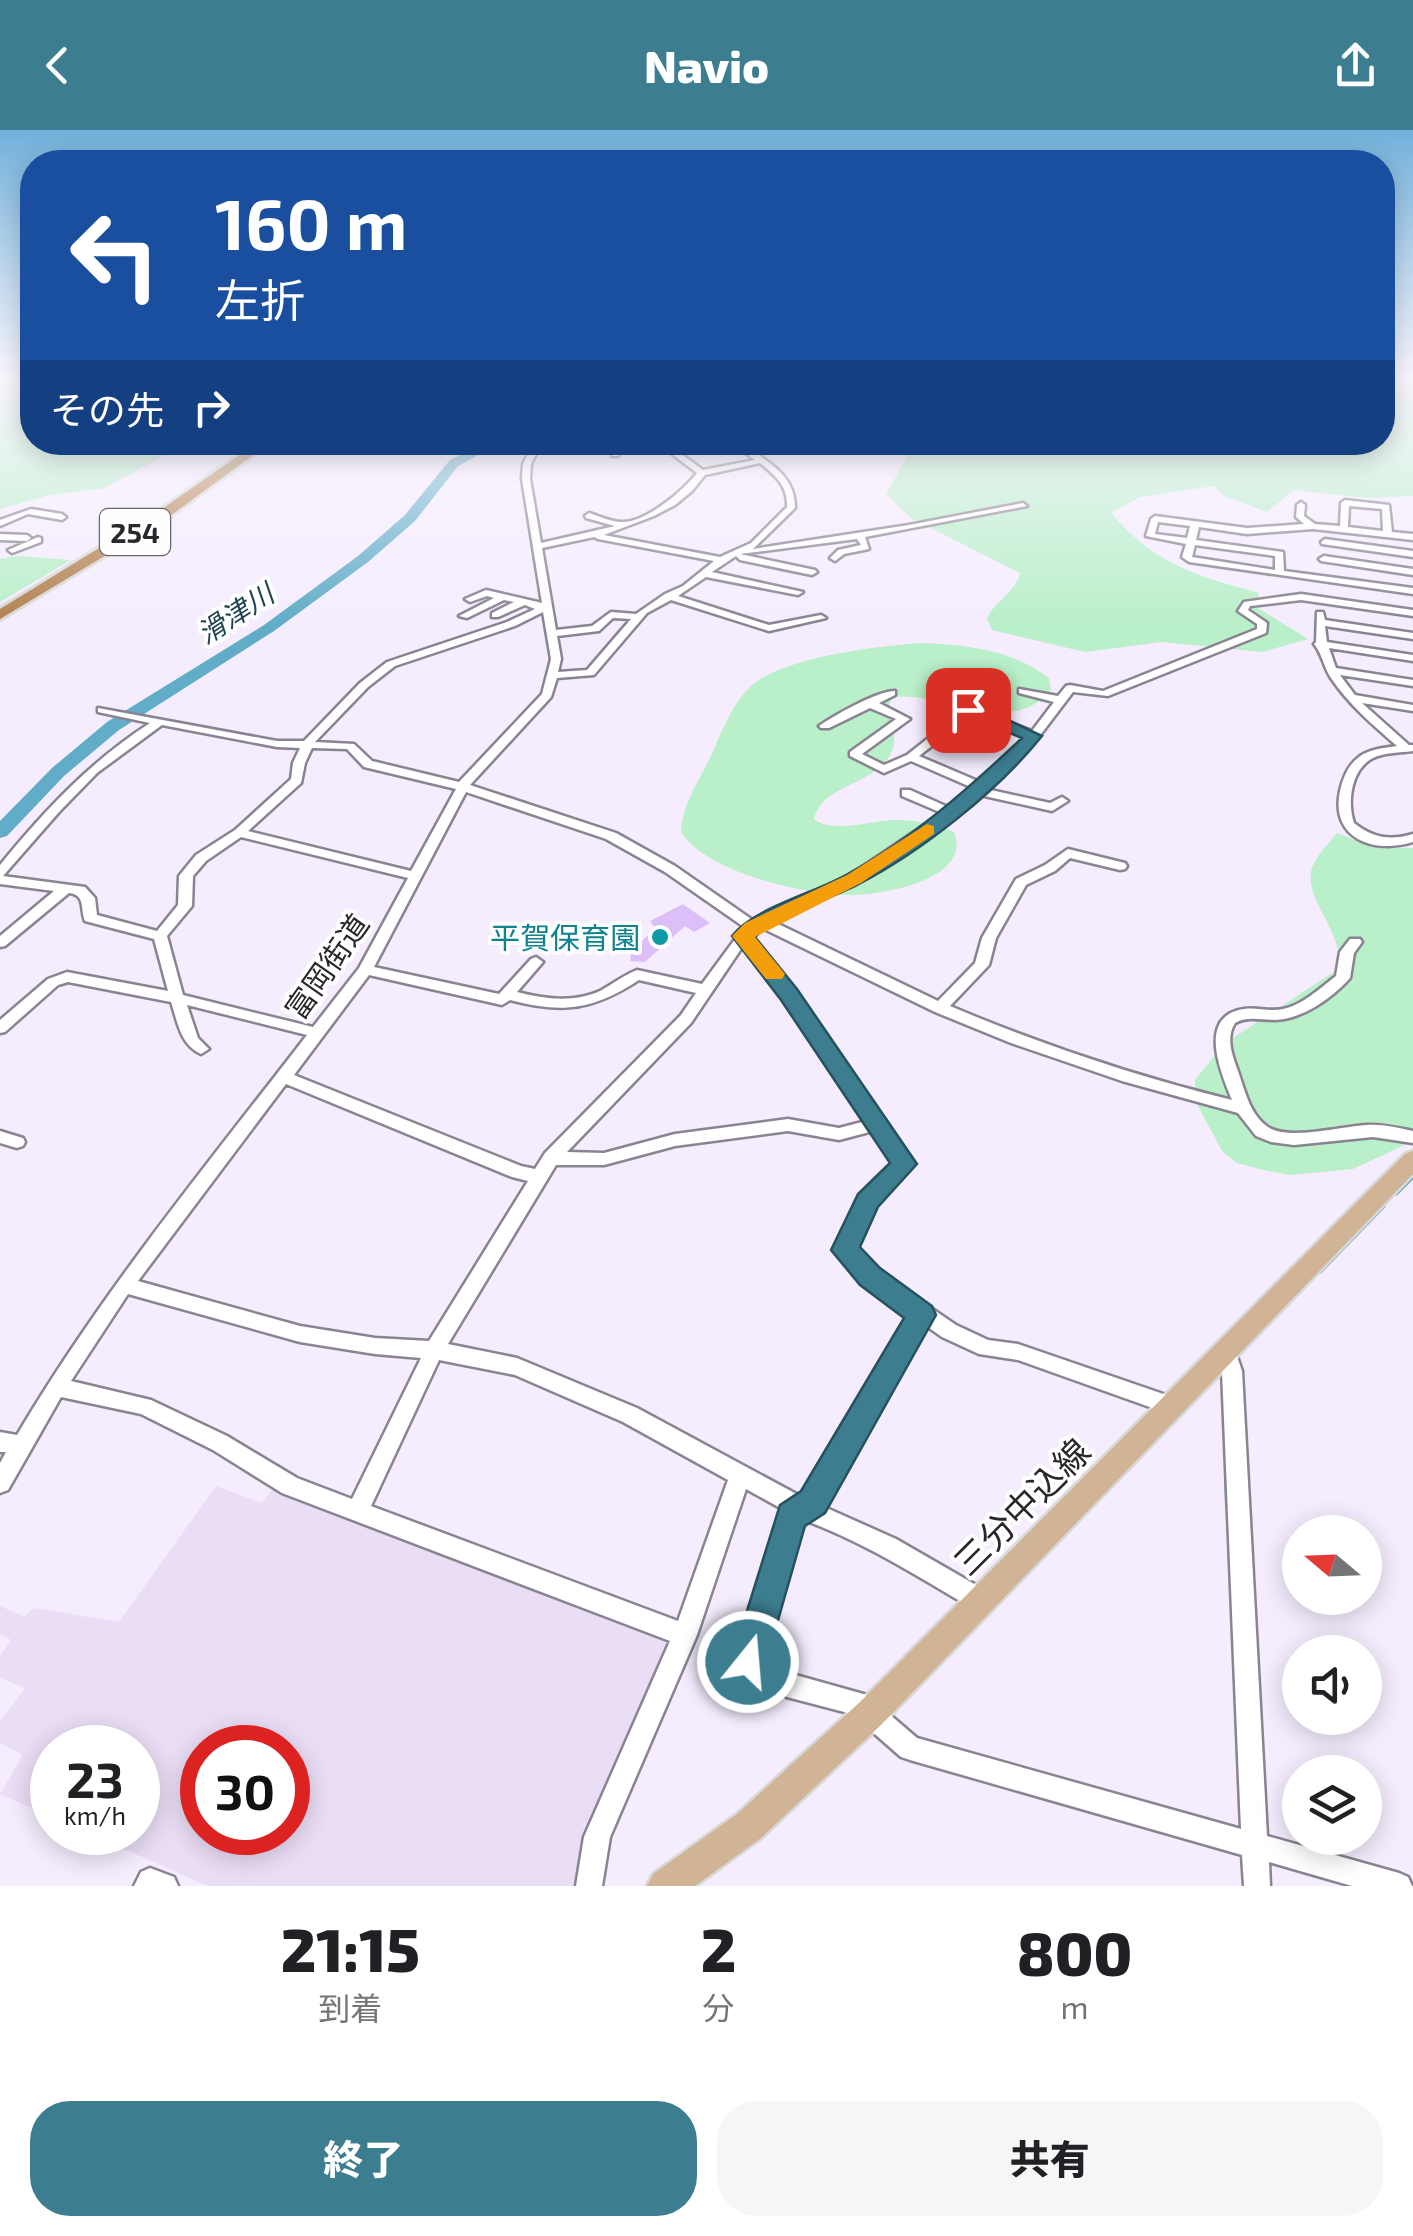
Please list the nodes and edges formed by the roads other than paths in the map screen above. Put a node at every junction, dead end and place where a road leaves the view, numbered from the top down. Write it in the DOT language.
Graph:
graph roads {
  1 [pos="241,460"];
  2 [pos="531,460"];
  3 [pos="684,460"];
  4 [pos="755,460"];
  5 [pos="757,462"];
  6 [pos="702,472"];
  7 [pos="1301,505"];
  8 [pos="1023,506"];
  9 [pos="589,516"];
  10 [pos="62,517"];
  11 [pos="0,523"];
  12 [pos="623,525"];
  13 [pos="1195,525"];
  14 [pos="1319,526"];
  15 [pos="1344,528"];
  16 [pos="1272,530"];
  17 [pos="1388,533"];
  18 [pos="598,536"];
  19 [pos="860,536"];
  20 [pos="1413,536"];
  21 [pos="0,537"];
  22 [pos="1191,542"];
  23 [pos="1325,542"];
  24 [pos="1281,545"];
  25 [pos="538,546"];
  26 [pos="12,550"];
  27 [pos="1413,554"];
  28 [pos="726,558"];
  29 [pos="834,558"];
  30 [pos="1324,559"];
  31 [pos="812,572"];
  32 [pos="1413,572"];
  33 [pos="1280,573"];
  34 [pos="706,574"];
  35 [pos="1324,579"];
  36 [pos="1413,591"];
  37 [pos="798,592"];
  38 [pos="668,596"];
  39 [pos="503,597"];
  40 [pos="470,599"];
  41 [pos="1321,600"];
  42 [pos="523,602"];
  43 [pos="544,608"];
  44 [pos="1413,613"];
  45 [pos="0,615"];
  46 [pos="464,616"];
  47 [pos="495,616"];
  48 [pos="638,617"];
  49 [pos="821,618"];
  50 [pos="1320,622"];
  51 [pos="553,633"];
  52 [pos="1413,636"];
  53 [pos="1319,644"];
  54 [pos="1413,658"];
  55 [pos="1331,670"];
  56 [pos="554,675"];
  57 [pos="1413,682"];
  58 [pos="1024,691"];
  59 [pos="891,692"];
  60 [pos="1352,698"];
  61 [pos="1062,700"];
  62 [pos="868,703"];
  63 [pos="1413,708"];
  64 [pos="103,710"];
  65 [pos="158,721"];
  66 [pos="825,726"];
  67 [pos="1034,736"];
  68 [pos="308,745"];
  69 [pos="1410,749"];
  70 [pos="911,757"];
  71 [pos="462,787"];
  72 [pos="980,789"];
  73 [pos="906,793"];
  74 [pos="1062,801"];
  75 [pos="951,813"];
  76 [pos="239,833"];
  77 [pos="1413,838"];
  78 [pos="1120,866"];
  79 [pos="0,876"];
  80 [pos="416,876"];
  81 [pos="66,888"];
  82 [pos="753,929"];
  83 [pos="160,936"];
  84 [pos="1355,942"];
  85 [pos="0,943"];
  86 [pos="536,962"];
  87 [pos="364,970"];
  88 [pos="706,990"];
  89 [pos="510,995"];
  90 [pos="177,998"];
  91 [pos="940,1008"];
  92 [pos="0,1028"];
  93 [pos="318,1033"];
  94 [pos="200,1049"];
  95 [pos="284,1076"];
  96 [pos="1242,1108"];
  97 [pos="876,1124"];
  98 [pos="1413,1138"];
  99 [pos="550,1158"];
  100 [pos="1413,1160"];
  101 [pos="537,1176"];
  102 [pos="124,1285"];
  103 [pos="922,1315"];
  104 [pos="434,1350"];
  105 [pos="1226,1351"];
  106 [pos="56,1387"];
  107 [pos="1172,1406"];
  108 [pos="0,1442"];
  109 [pos="22,1445"];
  110 [pos="740,1475"];
  111 [pos="0,1482"];
  112 [pos="802,1509"];
  113 [pos="358,1512"];
  114 [pos="980,1600"];
  115 [pos="684,1635"];
  116 [pos="872,1714"];
  117 [pos="1255,1846"];
  118 [pos="147,1886"];
  119 [pos="165,1886"];
  120 [pos="589,1886"];
  121 [pos="665,1886"];
  122 [pos="1257,1886"];
  123 [pos="1399,1886"];
  1 -- 45 [label="highway, 254"];
  2 -- 25 [label="street"];
  3 -- 6 [label="street"];
  4 -- 5 [label="street"];
  5 -- 6 [label="street"];
  5 -- 28 [label="street"];
  6 -- 12 [label="street"];
  7 -- 14 [label="street"];
  8 -- 19 [label="street"];
  9 -- 12 [label="street"];
  10 -- 11 [label="street"];
  12 -- 18 [label="street"];
  13 -- 16 [label="street"];
  13 -- 22 [label="street"];
  13 -- 22 [label="street"];
  14 -- 15 [label="street"];
  14 -- 16 [label="street"];
  14 -- 23 [label="street"];
  15 -- 17 [label="street"];
  15 -- 17 [label="street"];
  16 -- 24 [label="street"];
  17 -- 20 [label="street"];
  18 -- 25 [label="street"];
  18 -- 28 [label="street"];
  19 -- 28 [label="street"];
  19 -- 29 [label="street"];
  21 -- 26 [label="street"];
  22 -- 24 [label="street"];
  22 -- 33 [label="street"];
  23 -- 27 [label="street"];
  23 -- 30 [label="street"];
  24 -- 33 [label="street"];
  25 -- 43 [label="street"];
  28 -- 31 [label="street"];
  28 -- 34 [label="street"];
  30 -- 32 [label="street"];
  30 -- 35 [label="street"];
  33 -- 35 [label="street"];
  34 -- 37 [label="street"];
  34 -- 38 [label="street"];
  35 -- 36 [label="street"];
  38 -- 48 [label="street"];
  38 -- 49 [label="street"];
  39 -- 40 [label="street"];
  39 -- 42 [label="street"];
  39 -- 46 [label="street"];
  41 -- 44 [label="street"];
  41 -- 50 [label="street"];
  41 -- 61 [label="street"];
  42 -- 43 [label="street"];
  42 -- 47 [label="street"];
  43 -- 51 [label="street"];
  43 -- 68 [label="street"];
  48 -- 51 [label="street"];
  48 -- 56 [label="street"];
  50 -- 52 [label="street"];
  50 -- 53 [label="street"];
  51 -- 56 [label="street"];
  53 -- 54 [label="street"];
  53 -- 55 [label="street"];
  55 -- 57 [label="street"];
  55 -- 60 [label="street"];
  56 -- 71 [label="street, 富岡街道"];
  58 -- 61 [label="street"];
  59 -- 62 [label="street"];
  60 -- 63 [label="street"];
  60 -- 69 [label="street"];
  61 -- 67 [label="street"];
  62 -- 66 [label="street"];
  62 -- 70 [label="street"];
  64 -- 65 [label="street"];
  65 -- 68 [label="street"];
  65 -- 79 [label="street"];
  67 -- 70 [label="street"];
  67 -- 72 [label="street"];
  68 -- 71 [label="street"];
  68 -- 76 [label="street"];
  69 -- 77 [label="street"];
  70 -- 72 [label="street"];
  71 -- 80 [label="street, 富岡街道"];
  71 -- 82 [label="street"];
  72 -- 74 [label="street"];
  72 -- 75 [label="street"];
  73 -- 75 [label="street"];
  75 -- 82 [label="street"];
  76 -- 80 [label="street"];
  76 -- 83 [label="street"];
  78 -- 91 [label="street"];
  79 -- 81 [label="street"];
  80 -- 87 [label="street, 富岡街道"];
  81 -- 83 [label="street"];
  81 -- 85 [label="street"];
  82 -- 88 [label="street"];
  82 -- 91 [label="street"];
  82 -- 97 [label="street"];
  83 -- 90 [label="street"];
  84 -- 96 [label="street"];
  86 -- 89 [label="street"];
  87 -- 89 [label="street"];
  87 -- 93 [label="street, 富岡街道"];
  88 -- 89 [label="street"];
  88 -- 99 [label="street"];
  90 -- 92 [label="street"];
  90 -- 93 [label="street"];
  90 -- 94 [label="street"];
  91 -- 96 [label="street"];
  93 -- 95 [label="street, 富岡街道"];
  95 -- 101 [label="street"];
  95 -- 102 [label="street, 富岡街道"];
  96 -- 98 [label="street"];
  97 -- 99 [label="street"];
  97 -- 103 [label="street"];
  99 -- 101 [label="street"];
  100 -- 105 [label="main road, 三分中込線"];
  101 -- 104 [label="street"];
  102 -- 104 [label="street"];
  102 -- 106 [label="street, 富岡街道"];
  103 -- 107 [label="street"];
  103 -- 112 [label="street"];
  104 -- 110 [label="street"];
  104 -- 113 [label="street"];
  105 -- 107 [label="main road, 三分中込線"];
  105 -- 117 [label="street"];
  106 -- 109 [label="street, 富岡街道"];
  106 -- 113 [label="street"];
  107 -- 114 [label="main road, 三分中込線"];
  108 -- 109 [label="street"];
  109 -- 111 [label="street, 富岡街道"];
  110 -- 112 [label="street"];
  110 -- 115 [label="street"];
  112 -- 114 [label="street"];
  112 -- 116 [label="street"];
  113 -- 115 [label="street"];
  114 -- 116 [label="main road, 三分中込線"];
  115 -- 120 [label="street"];
  116 -- 117 [label="street"];
  116 -- 121 [label="main road, 三分中込線"];
  117 -- 122 [label="street"];
  117 -- 123 [label="street"];
  118 -- 119 [label="street"];
}
